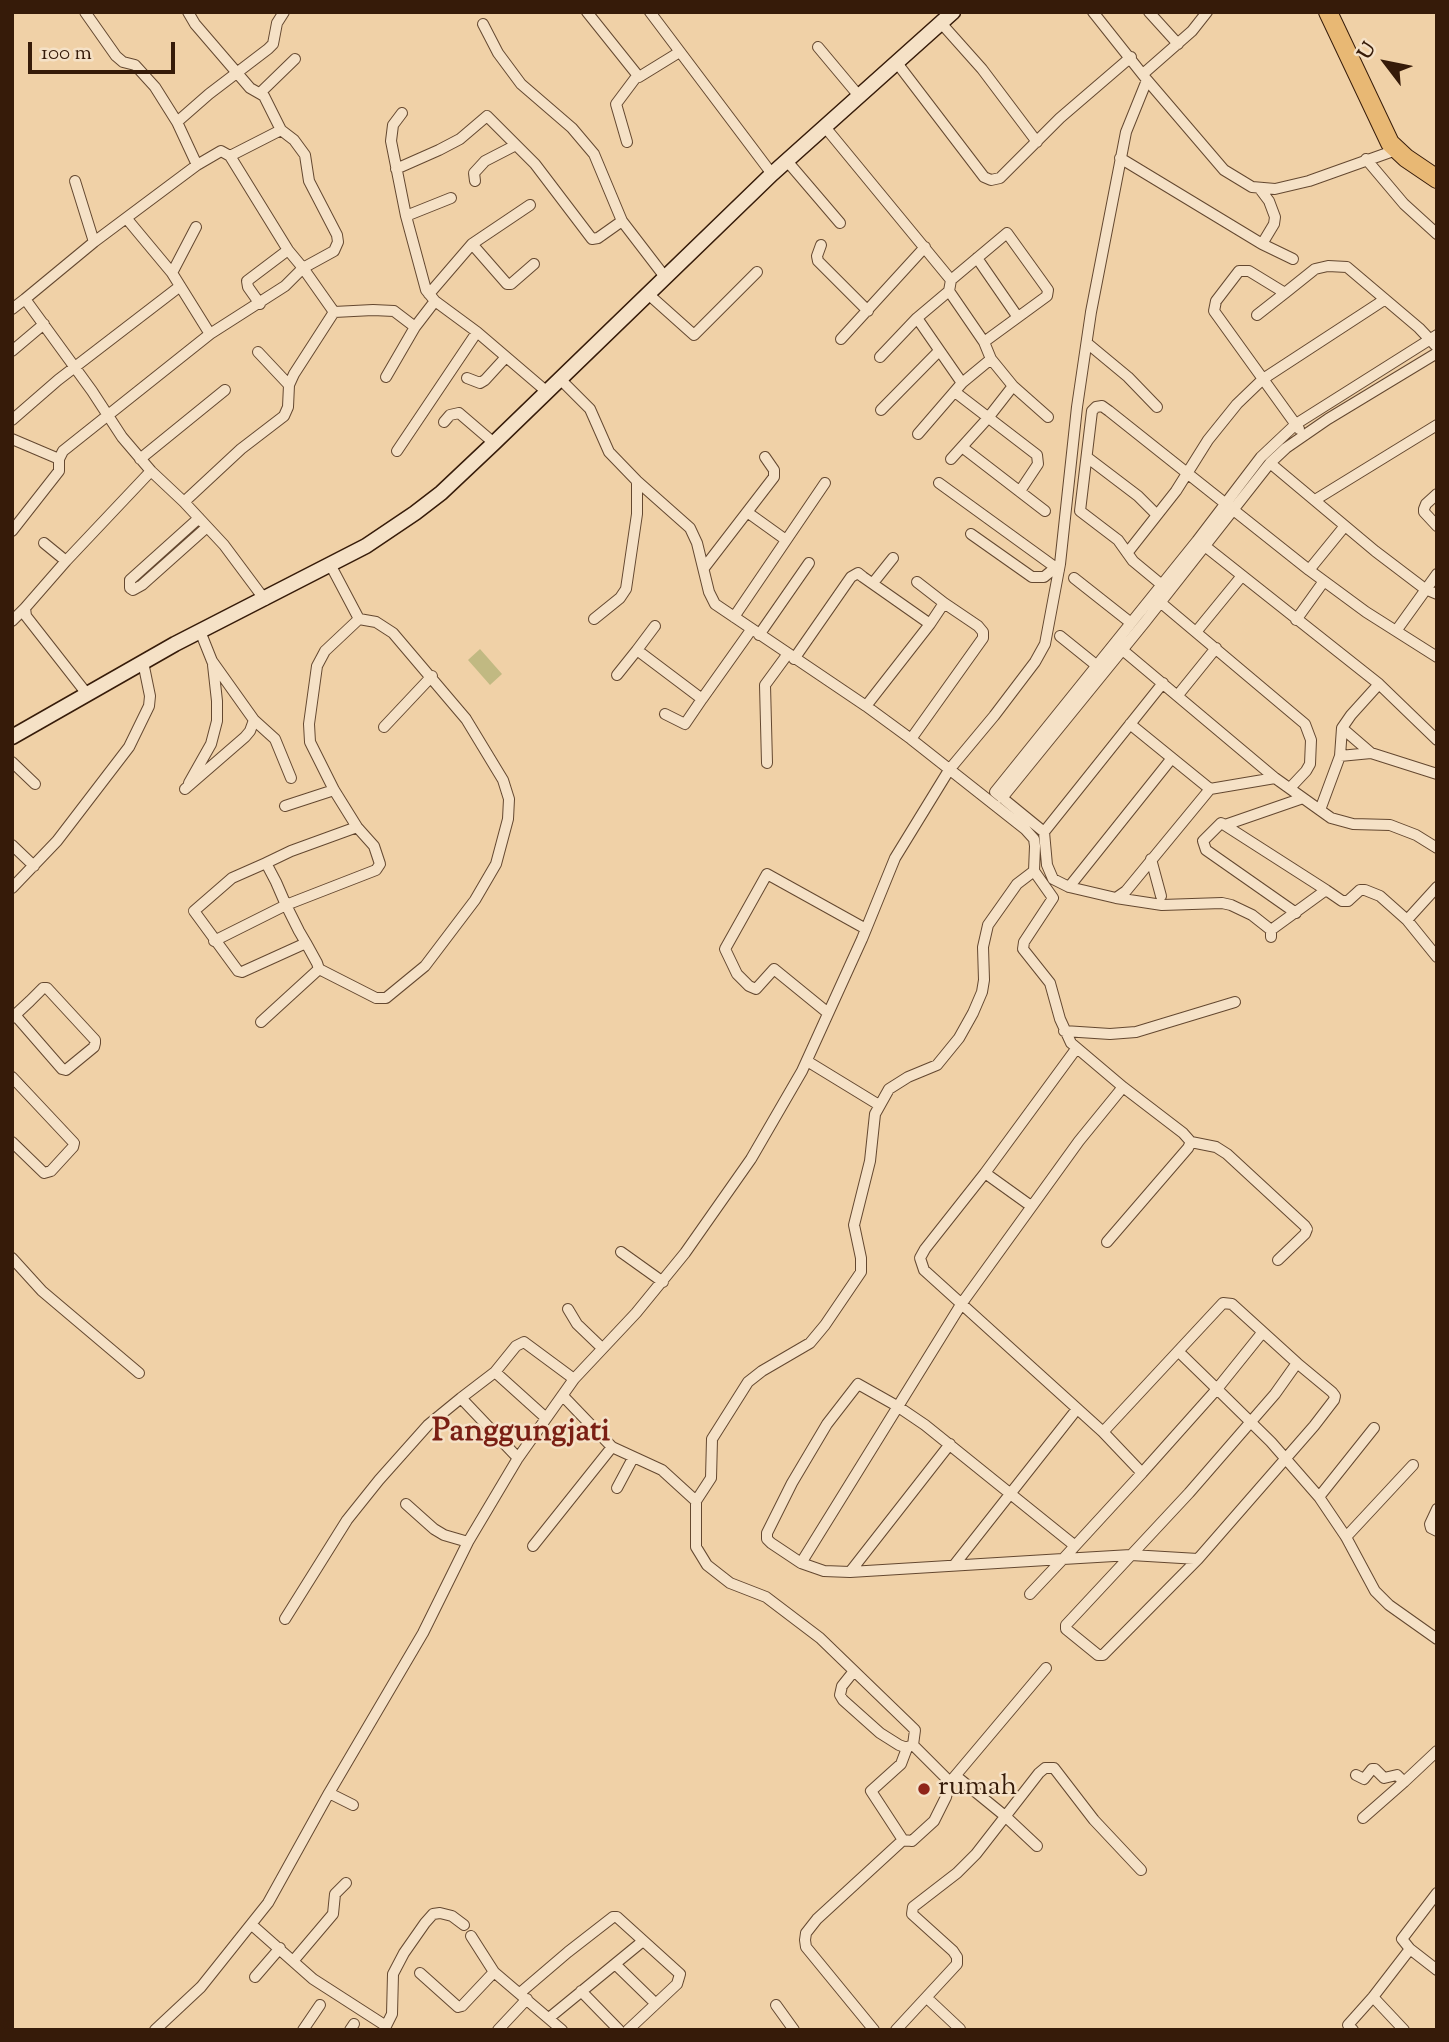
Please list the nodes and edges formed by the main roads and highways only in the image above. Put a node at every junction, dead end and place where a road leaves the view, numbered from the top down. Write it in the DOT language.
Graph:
graph roads {
  1 [pos="1328,12"];
  2 [pos="1437,179"];
  1 -- 2 [label="highway"];
}
